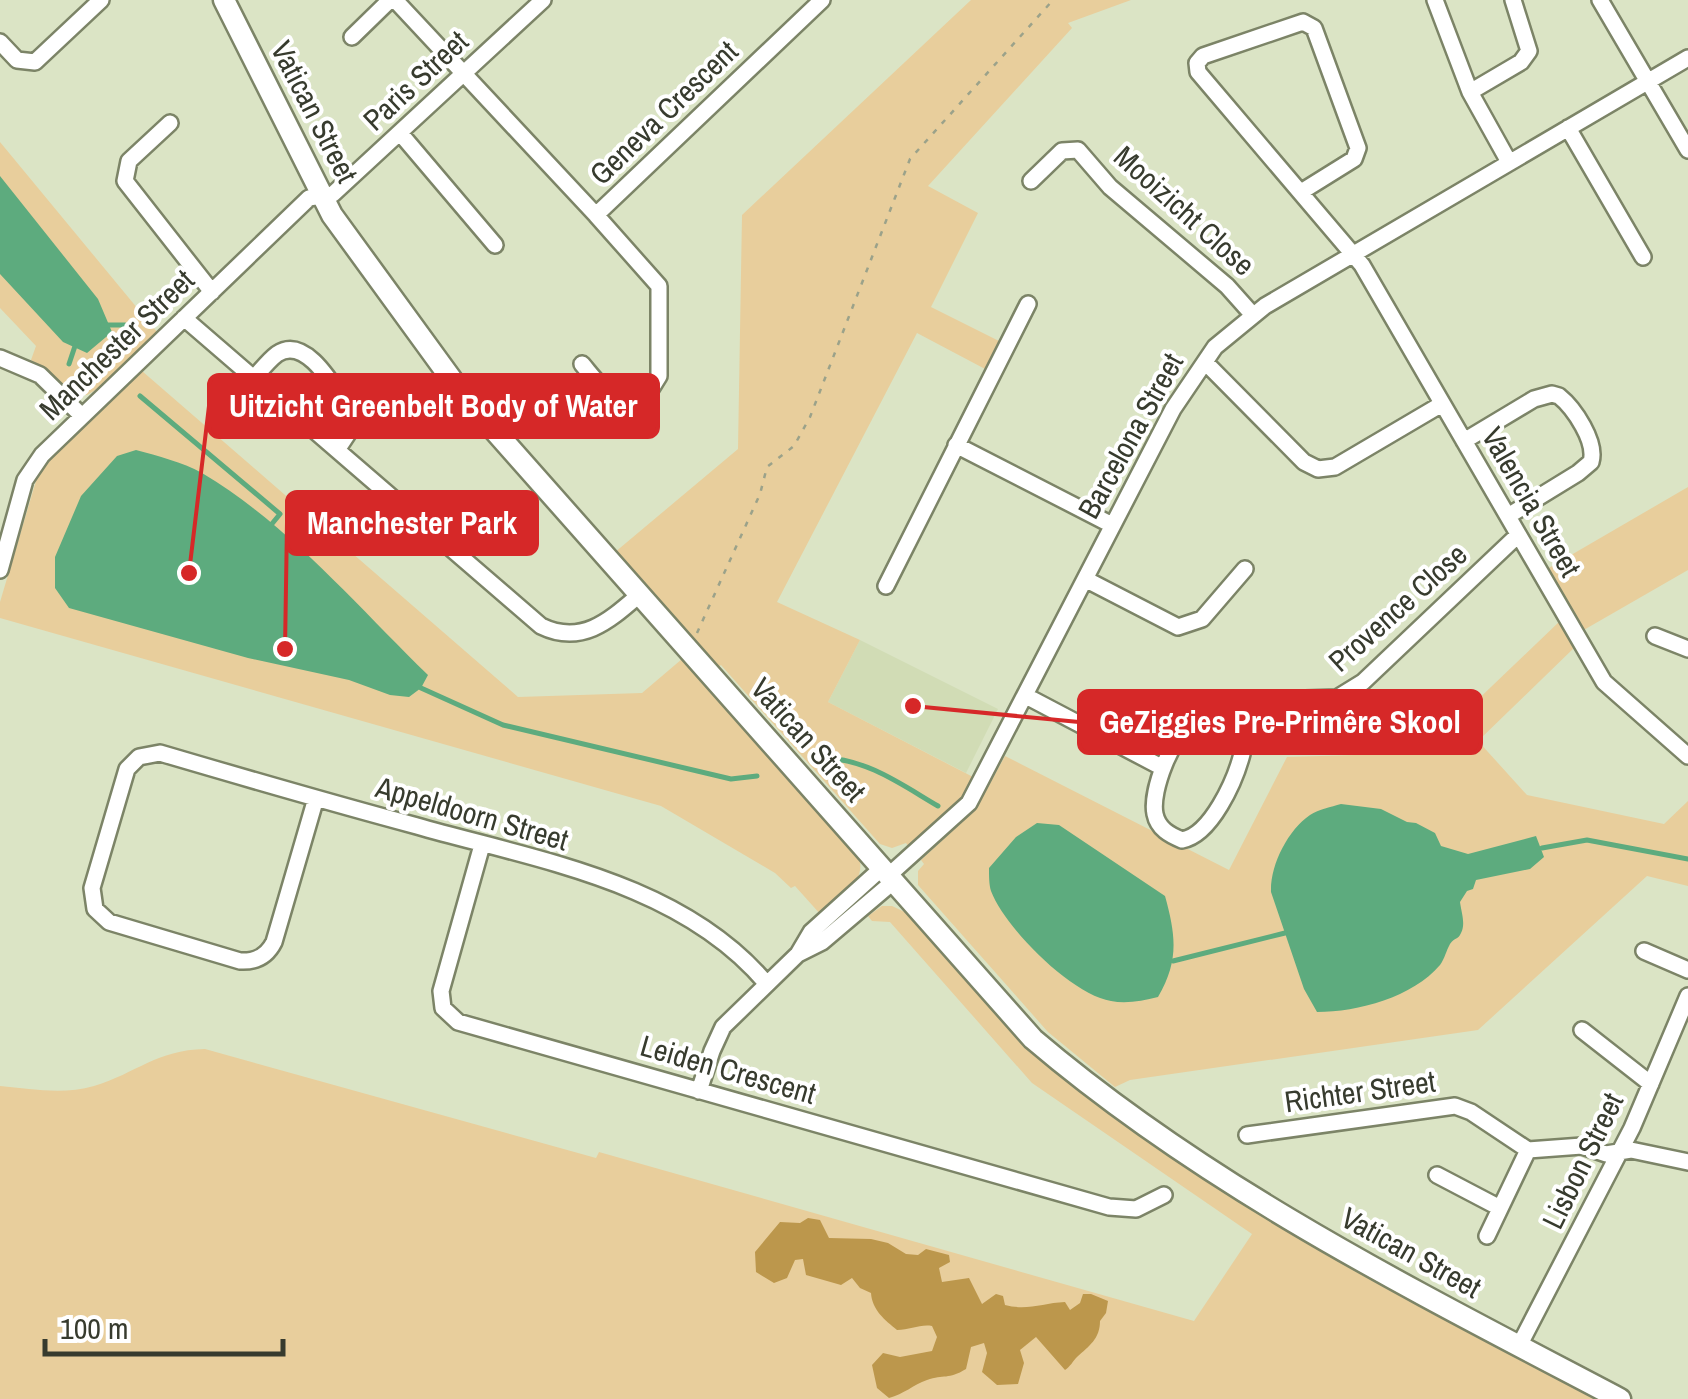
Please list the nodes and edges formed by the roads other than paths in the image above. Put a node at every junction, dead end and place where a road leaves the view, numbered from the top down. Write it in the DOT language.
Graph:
graph roads {
  1 [pos="101,0"];
  2 [pos="224,0"];
  3 [pos="392,0"];
  4 [pos="543,0"];
  5 [pos="822,0"];
  6 [pos="1435,0"];
  7 [pos="1513,0"];
  8 [pos="1600,0"];
  9 [pos="352,36"];
  10 [pos="0,42"];
  11 [pos="1688,58"];
  12 [pos="466,74"];
  13 [pos="1648,82"];
  14 [pos="1470,92"];
  15 [pos="170,122"];
  16 [pos="1568,128"];
  17 [pos="400,133"];
  18 [pos="1688,150"];
  19 [pos="1509,162"];
  20 [pos="1031,181"];
  21 [pos="1301,192"];
  22 [pos="322,196"];
  23 [pos="596,215"];
  24 [pos="495,245"];
  25 [pos="1353,254"];
  26 [pos="1644,256"];
  27 [pos="212,292"];
  28 [pos="1028,304"];
  29 [pos="1252,314"];
  30 [pos="184,318"];
  31 [pos="0,358"];
  32 [pos="1205,362"];
  33 [pos="582,364"];
  34 [pos="254,378"];
  35 [pos="1442,404"];
  36 [pos="82,416"];
  37 [pos="1464,441"];
  38 [pos="956,445"];
  39 [pos="337,450"];
  40 [pos="1508,516"];
  41 [pos="1112,525"];
  42 [pos="1518,535"];
  43 [pos="4,540"];
  44 [pos="1245,569"];
  45 [pos="0,570"];
  46 [pos="1084,578"];
  47 [pos="886,586"];
  48 [pos="638,594"];
  49 [pos="1656,636"];
  50 [pos="1688,648"];
  51 [pos="1026,696"];
  52 [pos="1305,698"];
  53 [pos="1688,756"];
  54 [pos="1164,768"];
  55 [pos="316,798"];
  56 [pos="482,845"];
  57 [pos="888,875"];
  58 [pos="1644,951"];
  59 [pos="1688,970"];
  60 [pos="766,982"];
  61 [pos="1688,996"];
  62 [pos="1582,1030"];
  63 [pos="1651,1084"];
  64 [pos="700,1091"];
  65 [pos="1247,1136"];
  66 [pos="1528,1150"];
  67 [pos="1620,1152"];
  68 [pos="1688,1162"];
  69 [pos="1436,1175"];
  70 [pos="1164,1195"];
  71 [pos="1500,1208"];
  72 [pos="1488,1236"];
  73 [pos="1519,1346"];
  74 [pos="1620,1399"];
  1 -- 10 [label="street"];
  2 -- 22 [label="street, Vatican Street"];
  3 -- 9 [label="street"];
  3 -- 12 [label="street, Geneva Crescent"];
  4 -- 12 [label="street, Paris Street"];
  5 -- 23 [label="street, Geneva Crescent"];
  6 -- 14 [label="street"];
  7 -- 14 [label="street"];
  8 -- 13 [label="street"];
  11 -- 13 [label="street, Barcelona Street"];
  12 -- 17 [label="street, Paris Street"];
  12 -- 23 [label="street, Geneva Crescent"];
  13 -- 16 [label="street, Barcelona Street"];
  13 -- 18 [label="street"];
  14 -- 19 [label="street"];
  15 -- 27 [label="street"];
  16 -- 19 [label="street, Barcelona Street"];
  16 -- 26 [label="street"];
  17 -- 22 [label="street, Paris Street"];
  17 -- 24 [label="street"];
  19 -- 25 [label="street, Barcelona Street"];
  20 -- 29 [label="street, Mooizicht Close"];
  21 -- 21 [label="street, Valencia Street"];
  21 -- 25 [label="street, Valencia Street"];
  22 -- 27 [label="street, Manchester Street"];
  22 -- 48 [label="street, Vatican Street"];
  23 -- 33 [label="street"];
  25 -- 29 [label="street, Barcelona Street"];
  25 -- 35 [label="street, Valencia Street"];
  27 -- 30 [label="street, Manchester Street"];
  28 -- 38 [label="street"];
  29 -- 32 [label="street, Barcelona Street"];
  30 -- 34 [label="street"];
  30 -- 36 [label="street, Manchester Street"];
  31 -- 36 [label="street"];
  32 -- 35 [label="street"];
  32 -- 41 [label="street, Barcelona Street"];
  34 -- 39 [label="street"];
  34 -- 39 [label="street"];
  35 -- 37 [label="street, Valencia Street"];
  36 -- 43 [label="street, Manchester Street"];
  37 -- 40 [label="street, Valencia Street"];
  37 -- 40 [label="street"];
  38 -- 41 [label="street"];
  38 -- 47 [label="street"];
  39 -- 48 [label="street"];
  40 -- 42 [label="street, Valencia Street"];
  41 -- 46 [label="street, Barcelona Street"];
  42 -- 52 [label="street, Provence Close"];
  42 -- 53 [label="street, Valencia Street"];
  43 -- 45 [label="street, Manchester Street"];
  44 -- 46 [label="street"];
  46 -- 51 [label="street, Barcelona Street"];
  48 -- 57 [label="street, Vatican Street"];
  49 -- 50 [label="street"];
  51 -- 54 [label="street"];
  51 -- 57 [label="street, Barcelona Street"];
  54 -- 54 [label="street"];
  55 -- 55 [label="street, Appeldoorn Street"];
  55 -- 56 [label="street, Appeldoorn Street"];
  56 -- 60 [label="street, Appeldoorn Street"];
  56 -- 64 [label="street, Leiden Crescent"];
  57 -- 60 [label="street, Barcelona Street"];
  57 -- 73 [label="street, Vatican Street"];
  58 -- 59 [label="street"];
  60 -- 64 [label="street, Barcelona Street"];
  61 -- 63 [label="street, Lisbon Street"];
  62 -- 63 [label="street"];
  63 -- 67 [label="street, Lisbon Street"];
  64 -- 70 [label="street, Leiden Crescent"];
  65 -- 66 [label="street, Richter Street"];
  66 -- 67 [label="street"];
  66 -- 71 [label="street"];
  67 -- 68 [label="street"];
  67 -- 73 [label="street, Lisbon Street"];
  69 -- 71 [label="street"];
  71 -- 72 [label="street"];
  73 -- 74 [label="street, Vatican Street"];
}
